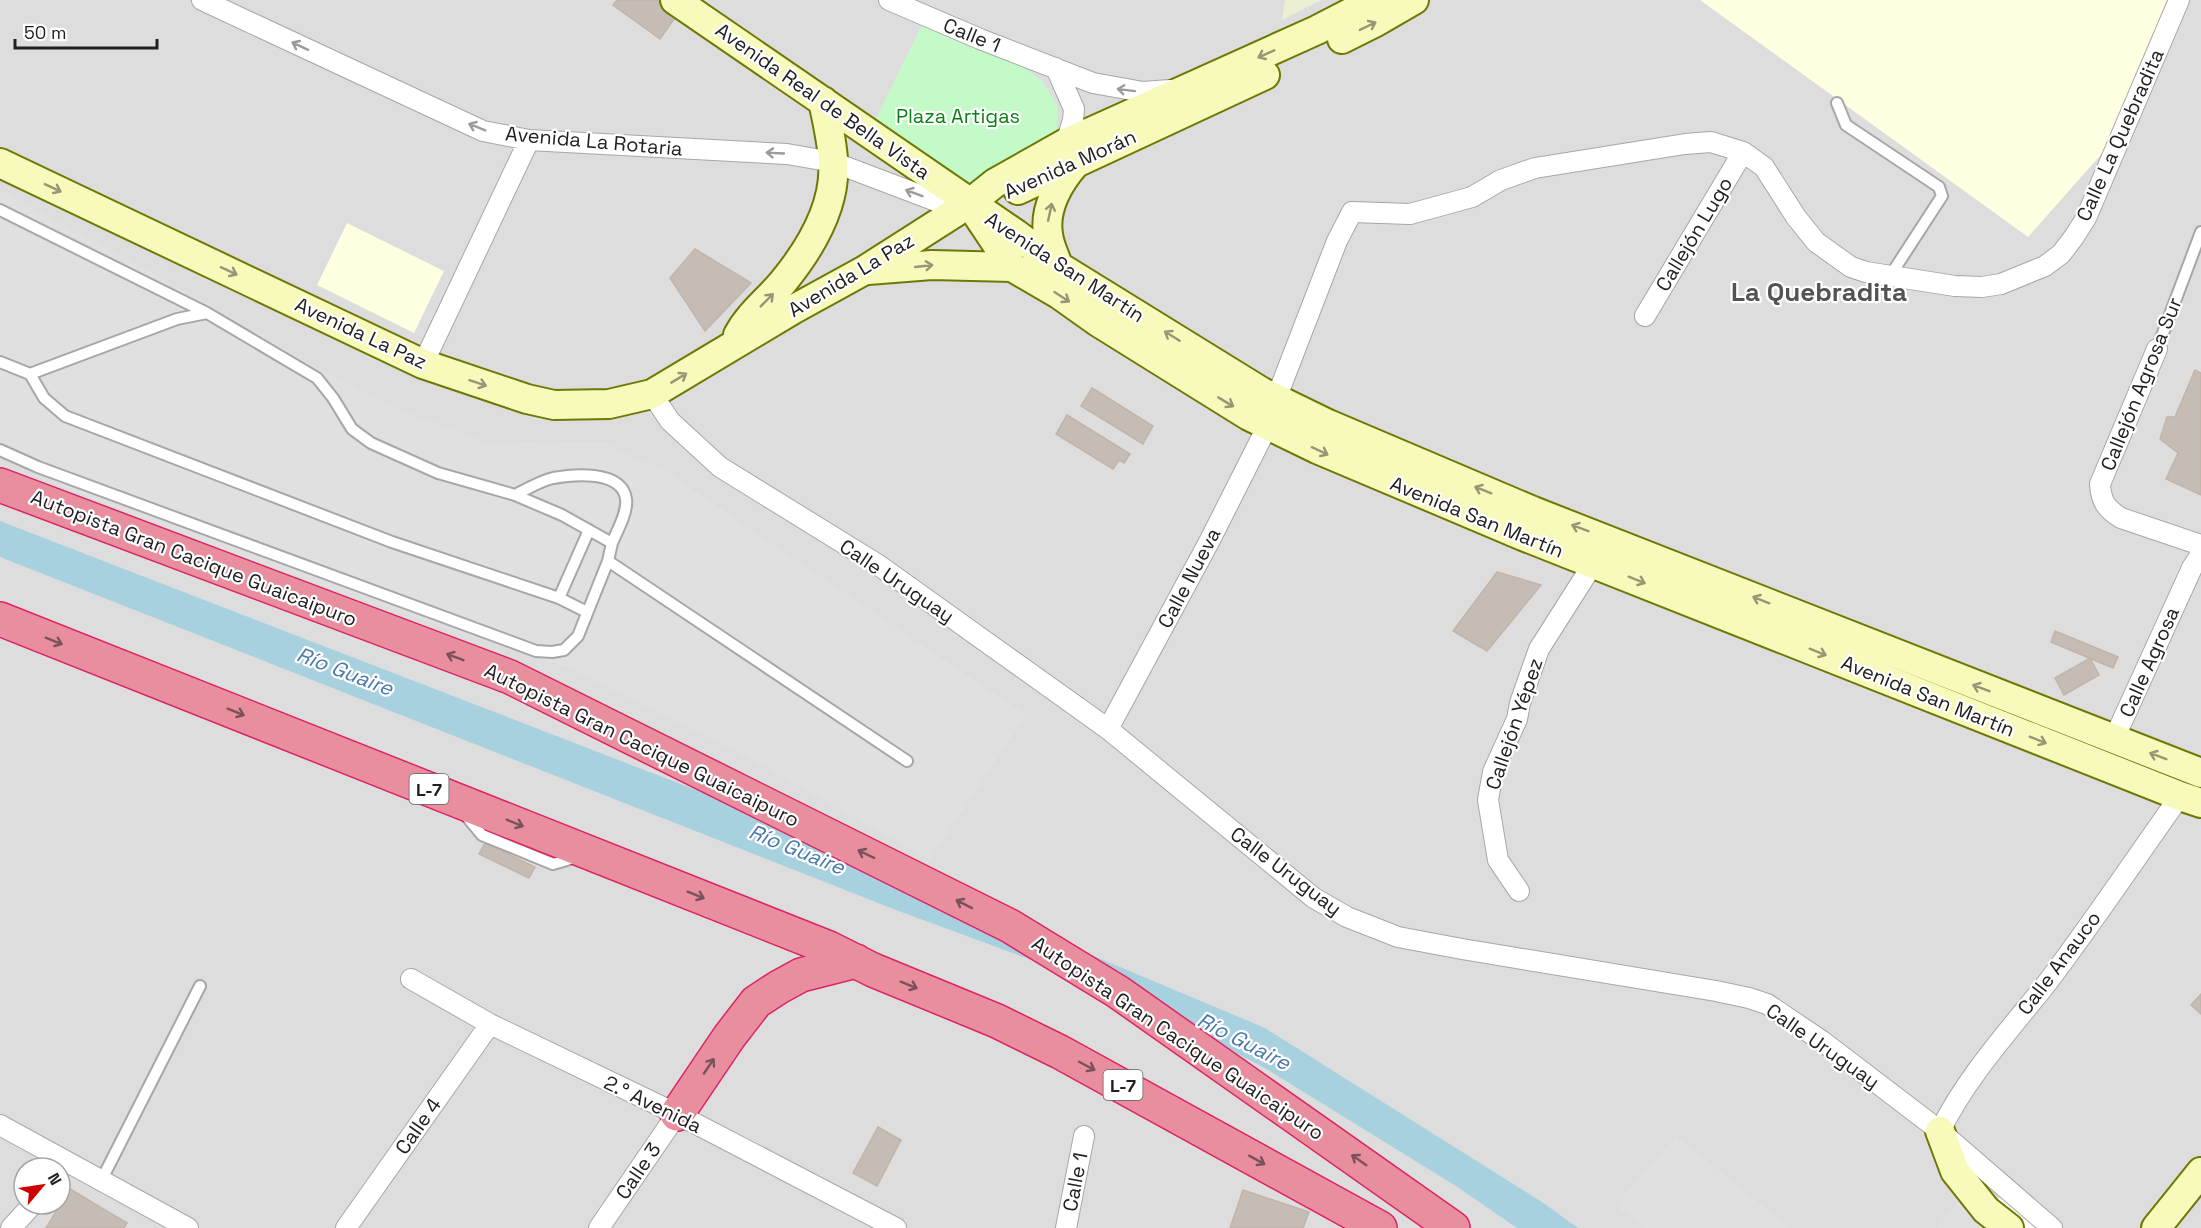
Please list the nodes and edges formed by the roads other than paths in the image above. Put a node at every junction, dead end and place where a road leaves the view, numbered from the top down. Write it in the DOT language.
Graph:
graph roads {
  1 [pos="202,0"];
  2 [pos="675,0"];
  3 [pos="889,0"];
  4 [pos="1375,0"];
  5 [pos="1414,0"];
  6 [pos="2179,0"];
  7 [pos="1056,68"];
  8 [pos="1185,90"];
  9 [pos="824,101"];
  10 [pos="1837,103"];
  11 [pos="529,140"];
  12 [pos="1743,152"];
  13 [pos="1071,153"];
  14 [pos="833,162"];
  15 [pos="0,163"];
  16 [pos="970,203"];
  17 [pos="0,210"];
  18 [pos="2201,232"];
  19 [pos="1012,267"];
  20 [pos="1058,267"];
  21 [pos="866,270"];
  22 [pos="1890,276"];
  23 [pos="207,313"];
  24 [pos="1645,316"];
  25 [pos="732,346"];
  26 [pos="2157,349"];
  27 [pos="0,362"];
  28 [pos="423,363"];
  29 [pos="30,374"];
  30 [pos="652,394"];
  31 [pos="1272,412"];
  32 [pos="0,450"];
  33 [pos="0,485"];
  34 [pos="515,495"];
  35 [pos="589,530"];
  36 [pos="612,543"];
  37 [pos="2201,545"];
  38 [pos="2201,554"];
  39 [pos="608,561"];
  40 [pos="1593,564"];
  41 [pos="559,598"];
  42 [pos="587,612"];
  43 [pos="0,619"];
  44 [pos="1108,729"];
  45 [pos="2114,739"];
  46 [pos="907,761"];
  47 [pos="2201,773"];
  48 [pos="2191,800"];
  49 [pos="1519,891"];
  50 [pos="856,961"];
  51 [pos="411,979"];
  52 [pos="200,986"];
  53 [pos="490,1024"];
  54 [pos="677,1114"];
  55 [pos="0,1125"];
  56 [pos="1941,1131"];
  57 [pos="1083,1136"];
  58 [pos="45,1156"];
  59 [pos="72,1172"];
  60 [pos="2201,1172"];
  61 [pos="101,1181"];
  62 [pos="22,1216"];
  63 [pos="2161,1222"];
  64 [pos="11,1228"];
  65 [pos="188,1228"];
  66 [pos="346,1228"];
  67 [pos="599,1228"];
  68 [pos="896,1228"];
  69 [pos="1066,1228"];
  70 [pos="1380,1228"];
  71 [pos="1453,1228"];
  72 [pos="2009,1228"];
  73 [pos="2052,1228"];
  11 -- 1 [label="street, Avenida La Rotaria, one-way"];
  2 -- 9 [label="main road, Avenida Real de Bella Vista"];
  3 -- 7 [label="street, Calle 1"];
  4 -- 8 [label="main road, Avenida Morán, one-way"];
  13 -- 5 [label="main road, Avenida Morán, one-way"];
  6 -- 22 [label="street, Calle La Quebradita"];
  8 -- 7 [label="street, Calle 1, one-way"];
  7 -- 13 [label="street"];
  8 -- 13 [label="main road, Avenida Morán"];
  9 -- 14 [label="main road, Avenida La Paz"];
  9 -- 16 [label="main road, Avenida Real de Bella Vista"];
  10 -- 22 [label="lane"];
  14 -- 11 [label="street, Avenida La Rotaria, one-way"];
  11 -- 28 [label="street"];
  12 -- 22 [label="street, Calle La Quebradita"];
  12 -- 24 [label="street, Callejón Lugo"];
  12 -- 31 [label="street, Calle La Quebradita"];
  13 -- 16 [label="main road, Avenida Morán"];
  20 -- 13 [label="main road, one-way"];
  16 -- 14 [label="street, Avenida La Rotaria, one-way"];
  25 -- 14 [label="main road, Avenida La Paz, one-way"];
  15 -- 28 [label="main road, Avenida La Paz, one-way"];
  16 -- 19 [label="main road, Avenida San Martín"];
  16 -- 20 [label="main road, Avenida San Martín"];
  16 -- 21 [label="main road, Avenida La Paz"];
  17 -- 23 [label="lane"];
  18 -- 26 [label="lane, Callejón Agrosa Sur"];
  21 -- 19 [label="main road, one-way"];
  19 -- 31 [label="main road, Avenida San Martín, one-way"];
  31 -- 20 [label="main road, Avenida San Martín, one-way"];
  21 -- 25 [label="main road, Avenida La Paz"];
  23 -- 29 [label="lane"];
  23 -- 34 [label="lane"];
  30 -- 25 [label="main road, Avenida La Paz, one-way"];
  26 -- 37 [label="street, Callejón Agrosa Sur"];
  27 -- 29 [label="lane"];
  28 -- 30 [label="main road, Avenida La Paz, one-way"];
  29 -- 41 [label="lane"];
  30 -- 44 [label="street, Calle Uruguay"];
  31 -- 40 [label="main road, Avenida San Martín, one-way"];
  31 -- 44 [label="street, Calle Nueva"];
  45 -- 31 [label="main road, Avenida San Martín, one-way"];
  32 -- 42 [label="lane"];
  71 -- 33 [label="highway, Autopista Gran Cacique Guaicaipuro, one-way"];
  34 -- 35 [label="lane"];
  34 -- 36 [label="lane"];
  35 -- 36 [label="lane"];
  35 -- 41 [label="lane"];
  36 -- 39 [label="lane"];
  38 -- 45 [label="street, Calle Agrosa"];
  39 -- 42 [label="lane"];
  39 -- 46 [label="lane"];
  40 -- 48 [label="main road, Avenida San Martín, one-way"];
  40 -- 49 [label="street, Callejón Yépez"];
  41 -- 42 [label="lane"];
  43 -- 50 [label="highway, L-7, one-way"];
  44 -- 56 [label="street, Calle Uruguay"];
  47 -- 45 [label="main road, Avenida San Martín, one-way"];
  48 -- 56 [label="street, Calle Anauco"];
  54 -- 50 [label="highway, one-way"];
  50 -- 70 [label="highway, L-7, one-way"];
  51 -- 53 [label="street, 2.° Avenida"];
  52 -- 61 [label="lane"];
  53 -- 54 [label="street, 2.° Avenida"];
  53 -- 66 [label="street, Calle 4"];
  54 -- 67 [label="street, Calle 3"];
  54 -- 68 [label="street, 2.° Avenida"];
  55 -- 58 [label="street"];
  56 -- 72 [label="main road"];
  56 -- 73 [label="street, Calle Uruguay"];
  57 -- 69 [label="street, Calle 1"];
  59 -- 61 [label="street"];
  60 -- 63 [label="main road"];
  61 -- 65 [label="street"];
  62 -- 64 [label="street"];
}
